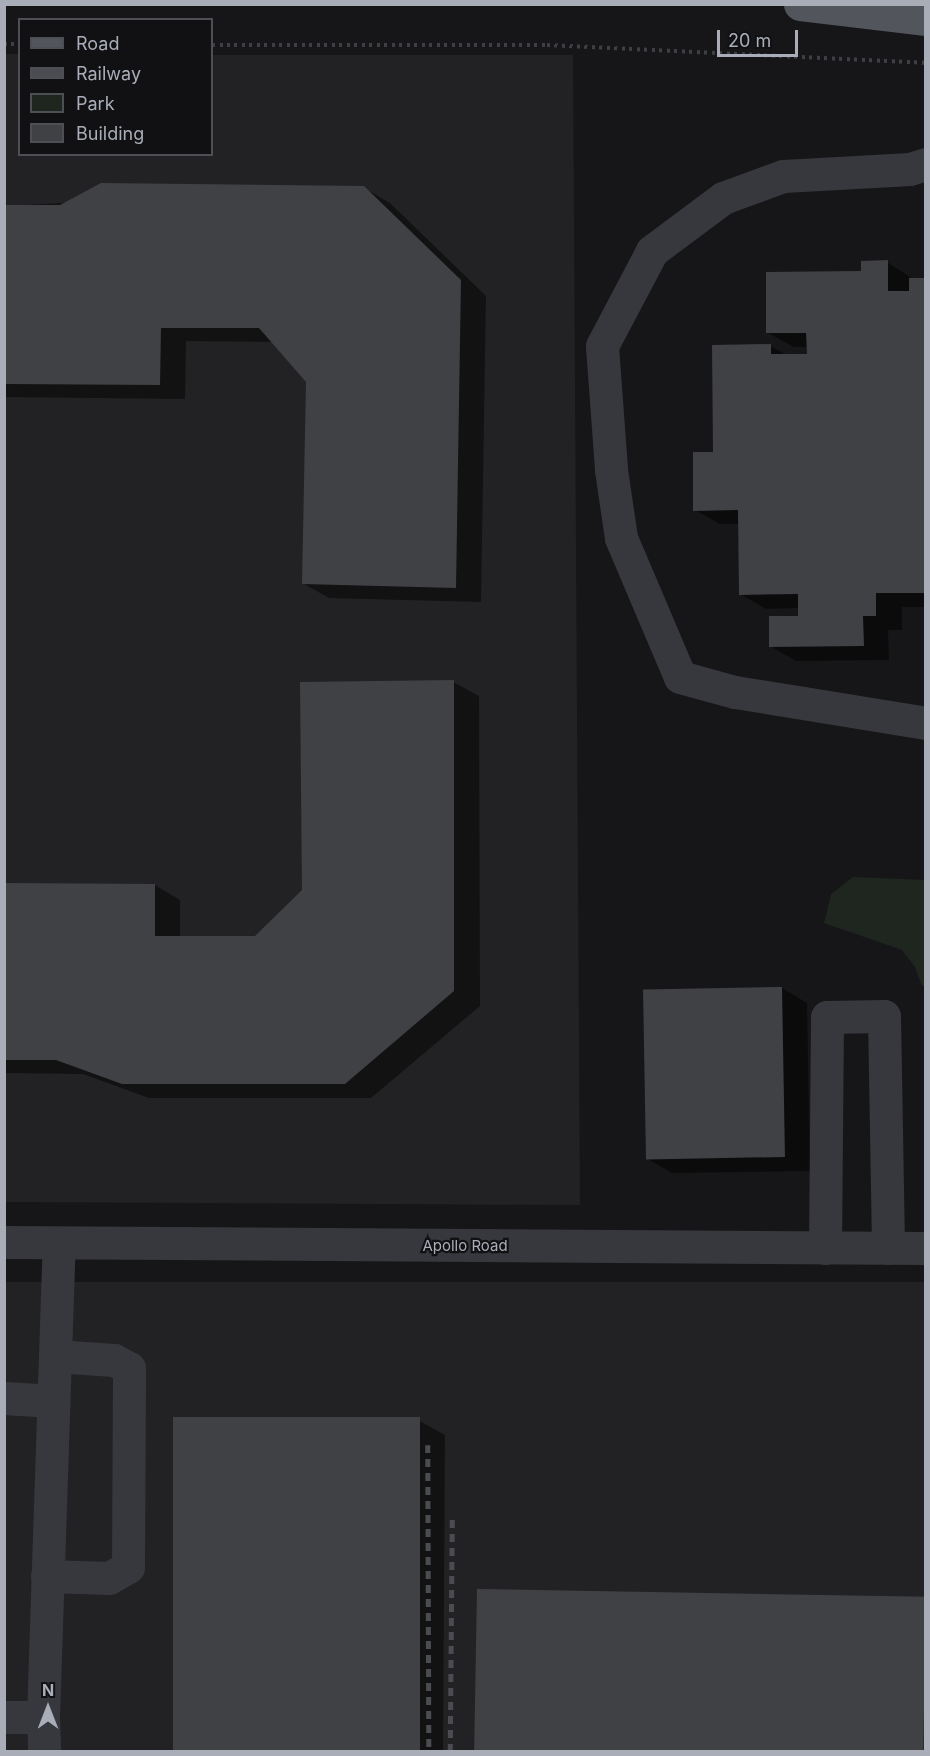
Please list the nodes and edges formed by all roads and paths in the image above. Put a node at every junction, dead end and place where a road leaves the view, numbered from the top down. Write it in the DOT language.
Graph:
graph roads {
  1 [pos="800,4"];
  2 [pos="926,19"];
  3 [pos="213,45"];
  4 [pos="926,63"];
  5 [pos="926,164"];
  6 [pos="926,723"];
  7 [pos="4,1242"];
  8 [pos="59,1243"];
  9 [pos="825,1248"];
  10 [pos="888,1248"];
  11 [pos="926,1248"];
  12 [pos="55,1356"];
  13 [pos="4,1398"];
  14 [pos="53,1401"];
  15 [pos="47,1576"];
  16 [pos="4,1717"];
  17 [pos="43,1717"];
  18 [pos="44,1752"];
  1 -- 2 [label="main road"];
  3 -- 4 [label="path"];
  5 -- 6 [label="street"];
  7 -- 8 [label="street, Apollo Road"];
  8 -- 9 [label="street, Apollo Road"];
  8 -- 12 [label="street"];
  9 -- 10 [label="street, Apollo Road"];
  9 -- 10 [label="street"];
  10 -- 11 [label="street, Apollo Road"];
  12 -- 14 [label="street"];
  12 -- 15 [label="street"];
  13 -- 14 [label="street"];
  14 -- 15 [label="street"];
  15 -- 17 [label="street"];
  16 -- 17 [label="street"];
  17 -- 18 [label="street"];
}
